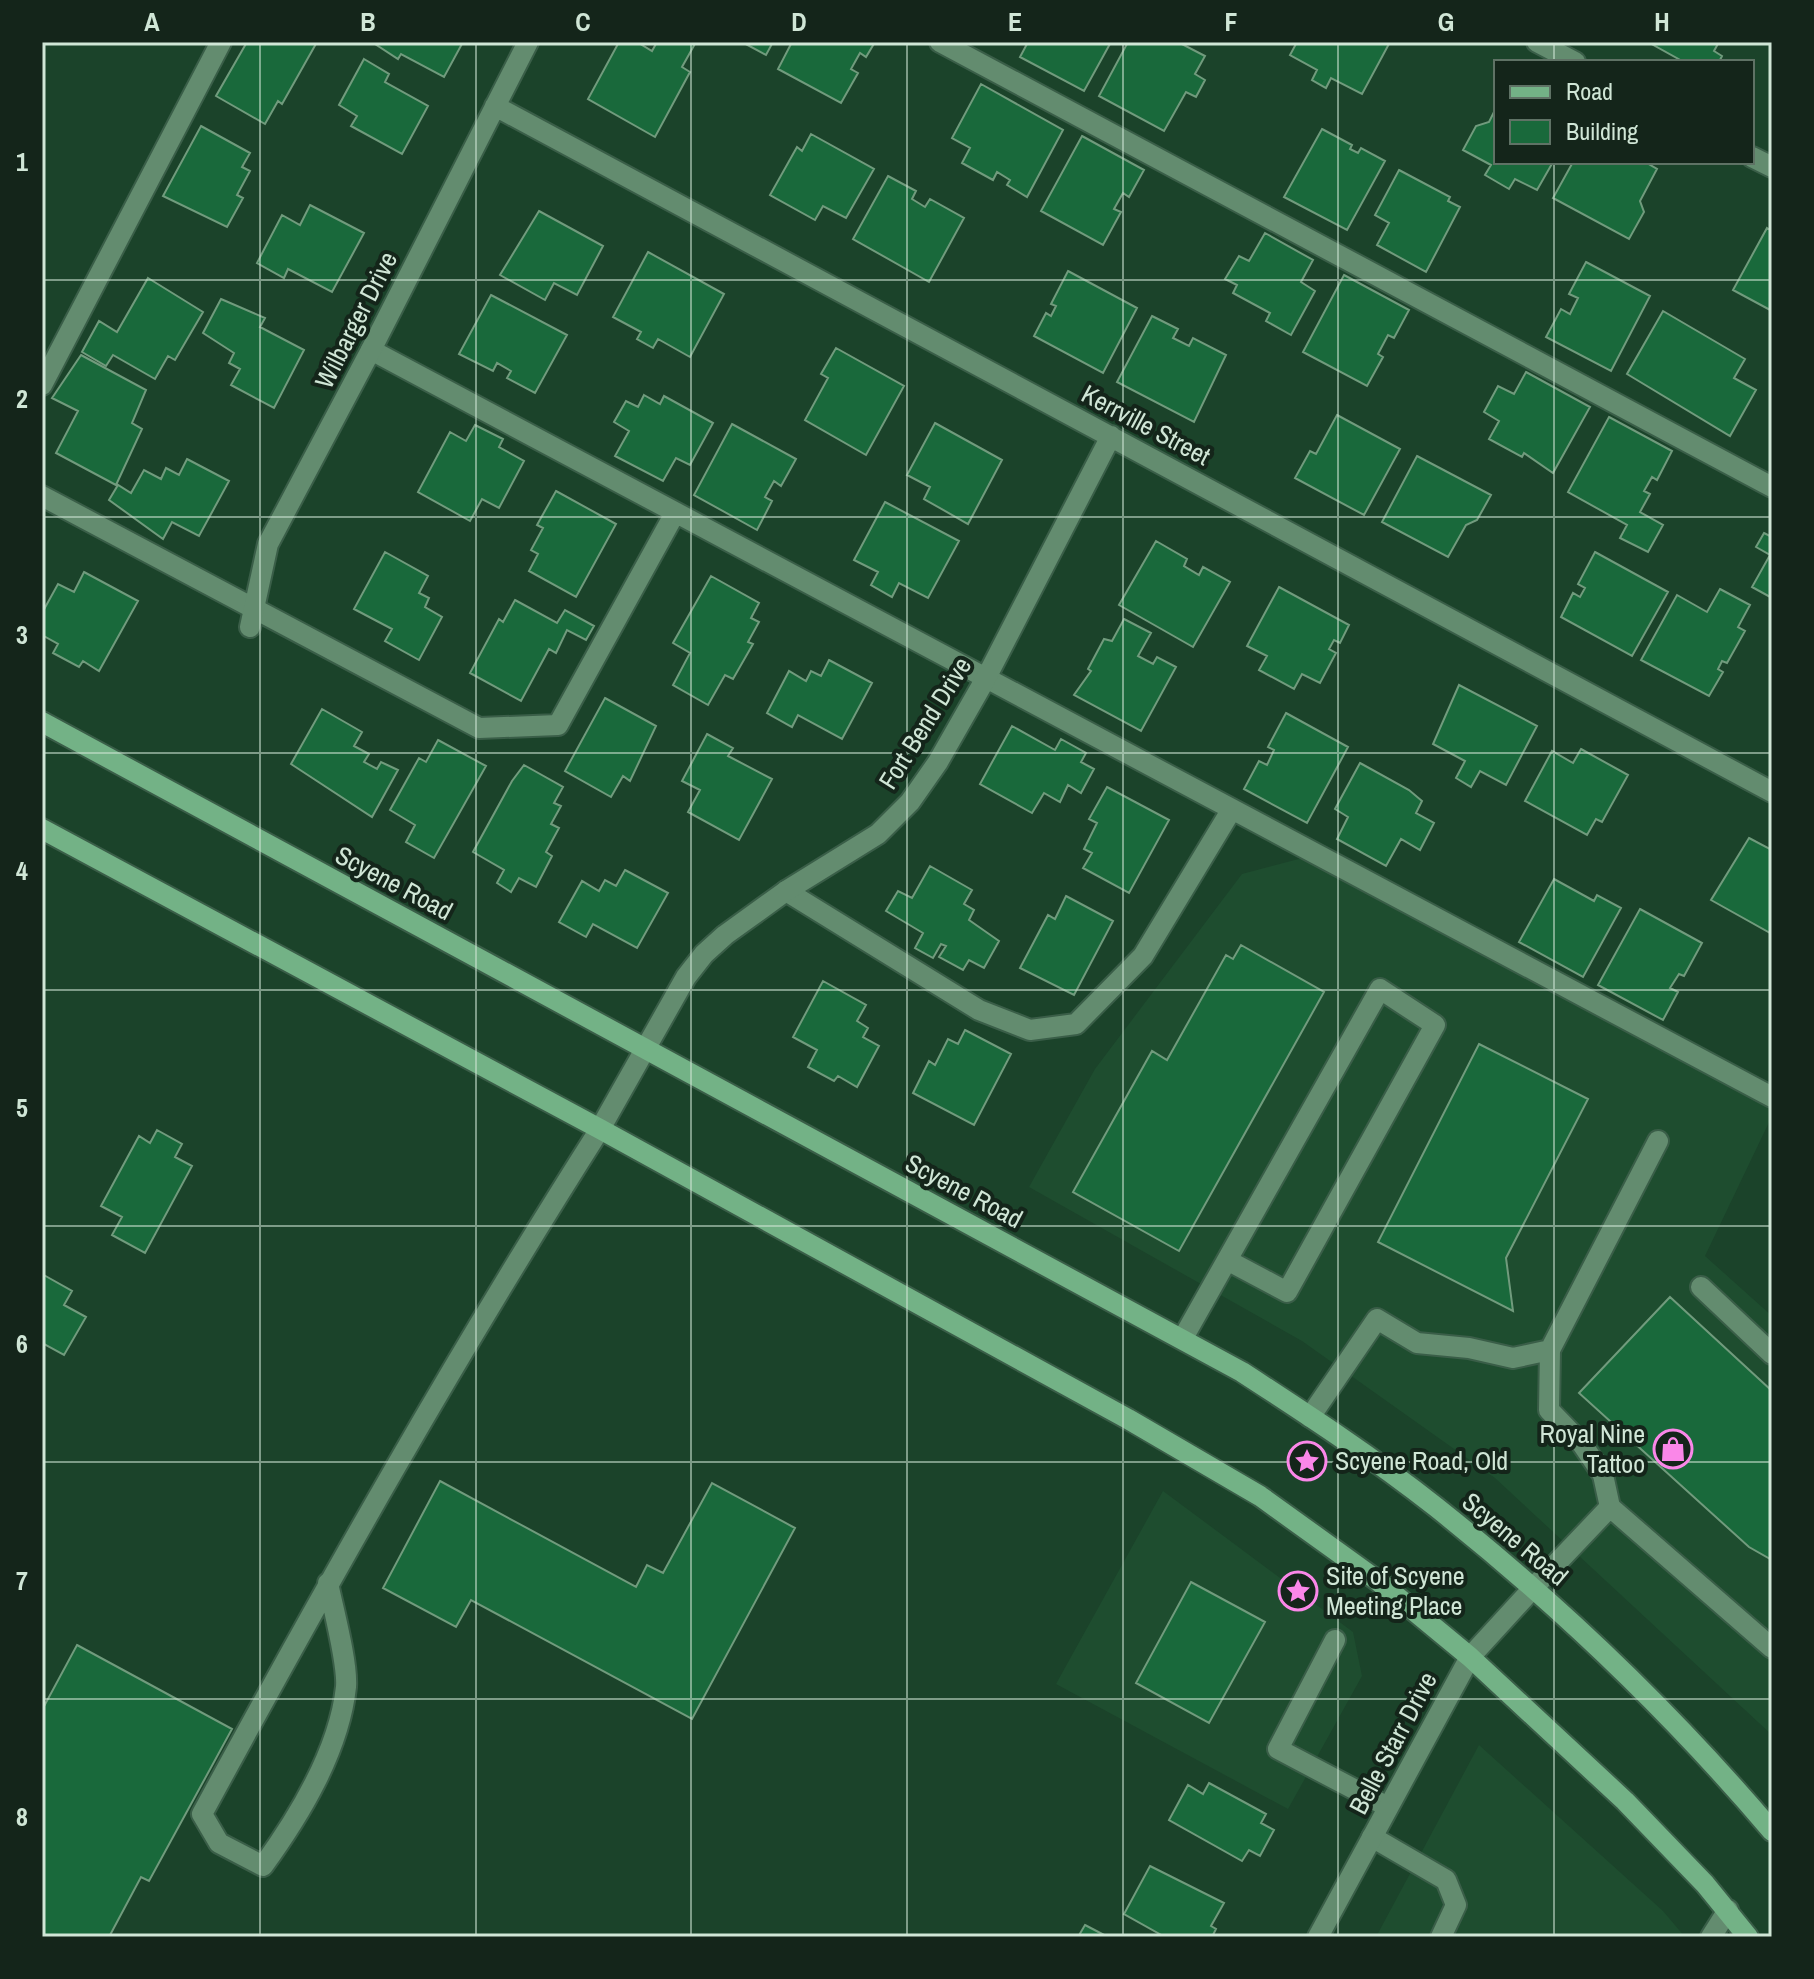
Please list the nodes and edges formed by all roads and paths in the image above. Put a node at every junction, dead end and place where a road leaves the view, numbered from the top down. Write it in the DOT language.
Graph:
graph roads {
  1 [pos="221,42"];
  2 [pos="528,42"];
  3 [pos="940,42"];
  4 [pos="1537,42"];
  5 [pos="1571,60"];
  6 [pos="495,106"];
  7 [pos="1754,158"];
  8 [pos="1772,167"];
  9 [pos="371,350"];
  10 [pos="42,385"];
  11 [pos="1111,436"];
  12 [pos="1772,487"];
  13 [pos="42,496"];
  14 [pos="675,513"];
  15 [pos="252,619"];
  16 [pos="986,678"];
  17 [pos="42,722"];
  18 [pos="1772,792"];
  19 [pos="1232,809"];
  20 [pos="42,829"];
  21 [pos="786,891"];
  22 [pos="646,1049"];
  23 [pos="1772,1097"];
  24 [pos="600,1129"];
  25 [pos="1658,1141"];
  26 [pos="1227,1260"];
  27 [pos="1701,1287"];
  28 [pos="1183,1338"];
  29 [pos="1550,1350"];
  30 [pos="1772,1354"];
  31 [pos="1310,1417"];
  32 [pos="1610,1507"];
  33 [pos="328,1583"];
  34 [pos="1534,1587"];
  35 [pos="1335,1640"];
  36 [pos="1772,1648"];
  37 [pos="1470,1657"];
  38 [pos="1388,1807"];
  39 [pos="1772,1831"];
  40 [pos="1372,1837"];
  41 [pos="1728,1910"];
  42 [pos="1318,1937"];
  43 [pos="1441,1937"];
  44 [pos="1711,1937"];
  45 [pos="1748,1937"];
  1 -- 10 [label="street"];
  2 -- 6 [label="street, Wilbarger Drive"];
  3 -- 12 [label="street"];
  4 -- 5 [label="street"];
  6 -- 9 [label="street, Wilbarger Drive"];
  6 -- 11 [label="street, Kerrville Street"];
  7 -- 8 [label="street"];
  9 -- 14 [label="street"];
  9 -- 15 [label="street, Wilbarger Drive"];
  11 -- 16 [label="street, Fort Bend Drive"];
  11 -- 18 [label="street, Kerrville Street"];
  13 -- 15 [label="street"];
  14 -- 15 [label="street"];
  14 -- 16 [label="street"];
  16 -- 19 [label="street"];
  16 -- 21 [label="street, Fort Bend Drive"];
  17 -- 22 [label="main road, Scyene Road"];
  19 -- 21 [label="street"];
  19 -- 23 [label="street"];
  20 -- 24 [label="main road"];
  21 -- 22 [label="street, Fort Bend Drive"];
  22 -- 24 [label="street, Fort Bend Drive"];
  22 -- 28 [label="main road, Scyene Road"];
  24 -- 33 [label="street, Fort Bend Drive"];
  24 -- 37 [label="main road"];
  25 -- 29 [label="street"];
  26 -- 26 [label="street"];
  26 -- 28 [label="street"];
  27 -- 30 [label="street"];
  28 -- 31 [label="main road, Scyene Road"];
  29 -- 31 [label="street"];
  29 -- 32 [label="street"];
  31 -- 34 [label="main road, Scyene Road"];
  32 -- 34 [label="street, Belle Starr Drive"];
  32 -- 36 [label="street"];
  33 -- 33 [label="street, Fort Bend Drive"];
  34 -- 37 [label="street, Belle Starr Drive"];
  34 -- 39 [label="main road, Scyene Road"];
  35 -- 38 [label="street"];
  37 -- 38 [label="street, Belle Starr Drive"];
  37 -- 41 [label="main road"];
  38 -- 40 [label="street, Belle Starr Drive"];
  40 -- 42 [label="street, Belle Starr Drive"];
  40 -- 43 [label="street"];
  41 -- 44 [label="street"];
  41 -- 45 [label="main road"];
}
